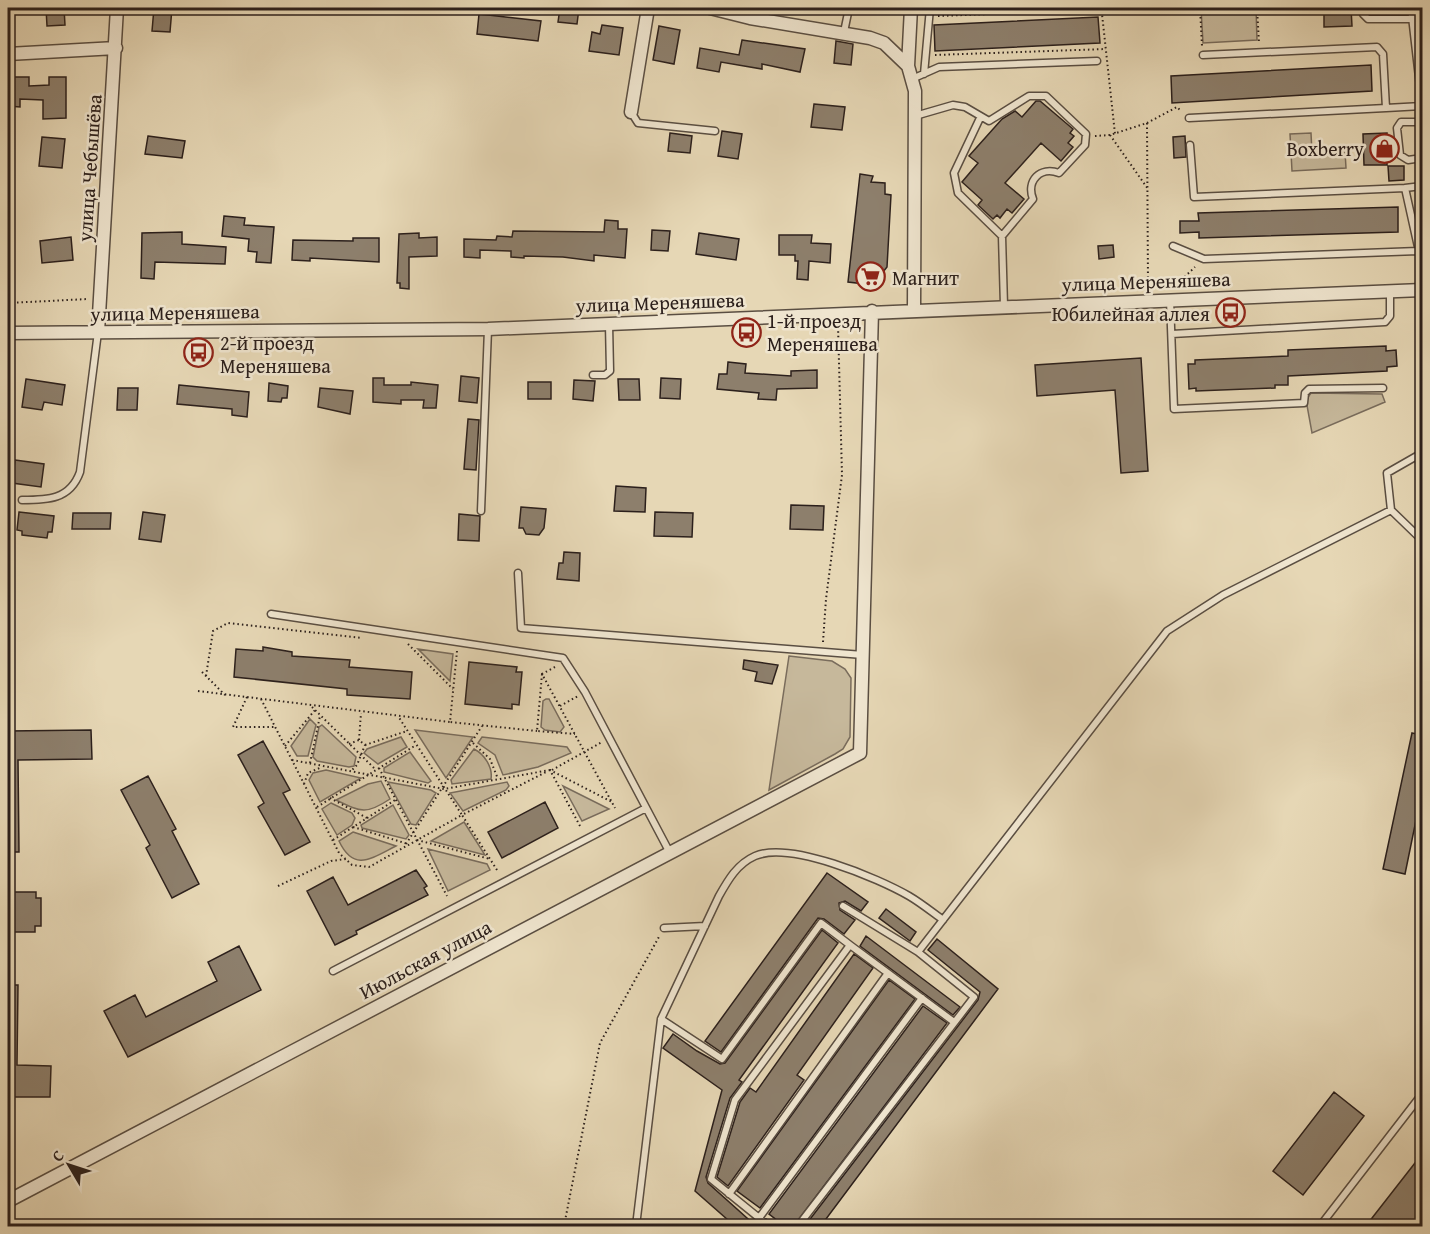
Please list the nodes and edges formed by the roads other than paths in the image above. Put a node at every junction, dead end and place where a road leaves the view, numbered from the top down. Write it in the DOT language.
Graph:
graph roads {
  1 [pos="117,8"];
  2 [pos="648,8"];
  3 [pos="710,8"];
  4 [pos="849,8"];
  5 [pos="911,8"];
  6 [pos="930,8"];
  7 [pos="1363,8"];
  8 [pos="1411,8"];
  9 [pos="1412,19"];
  10 [pos="844,32"];
  11 [pos="116,48"];
  12 [pos="8,54"];
  13 [pos="1203,55"];
  14 [pos="1096,61"];
  15 [pos="908,66"];
  16 [pos="924,74"];
  17 [pos="912,79"];
  18 [pos="1422,105"];
  19 [pos="1386,108"];
  20 [pos="630,112"];
  21 [pos="915,116"];
  22 [pos="980,118"];
  23 [pos="1189,118"];
  24 [pos="1422,122"];
  25 [pos="715,131"];
  26 [pos="1190,145"];
  27 [pos="1422,159"];
  28 [pos="1422,186"];
  29 [pos="1405,188"];
  30 [pos="1002,236"];
  31 [pos="1173,246"];
  32 [pos="1418,251"];
  33 [pos="1422,265"];
  34 [pos="1390,290"];
  35 [pos="1422,291"];
  36 [pos="1170,299"];
  37 [pos="1004,306"];
  38 [pos="914,309"];
  39 [pos="872,311"];
  40 [pos="609,323"];
  41 [pos="488,329"];
  42 [pos="98,332"];
  43 [pos="8,333"];
  44 [pos="1172,334"];
  45 [pos="593,375"];
  46 [pos="1383,388"];
  47 [pos="1422,453"];
  48 [pos="22,500"];
  49 [pos="1391,510"];
  50 [pos="481,511"];
  51 [pos="1422,540"];
  52 [pos="518,573"];
  53 [pos="271,614"];
  54 [pos="863,655"];
  55 [pos="646,808"];
  56 [pos="670,853"];
  57 [pos="843,906"];
  58 [pos="943,920"];
  59 [pos="705,926"];
  60 [pos="664,928"];
  61 [pos="850,945"];
  62 [pos="918,952"];
  63 [pos="333,971"];
  64 [pos="888,973"];
  65 [pos="922,998"];
  66 [pos="661,1019"];
  67 [pos="954,1022"];
  68 [pos="1422,1094"];
  69 [pos="729,1194"];
  70 [pos="8,1201"];
  71 [pos="759,1218"];
  72 [pos="636,1227"];
  73 [pos="769,1227"];
  74 [pos="798,1227"];
  75 [pos="1320,1227"];
  1 -- 11 [label="street, улица Чебышёва"];
  2 -- 20 [label="street"];
  3 -- 10 [label="street"];
  4 -- 10 [label="lane"];
  5 -- 15 [label="street"];
  6 -- 16 [label="lane"];
  7 -- 9 [label="lane"];
  8 -- 9 [label="lane"];
  9 -- 18 [label="lane"];
  10 -- 15 [label="street"];
  11 -- 12 [label="street"];
  11 -- 42 [label="street, улица Чебышёва"];
  13 -- 19 [label="lane"];
  14 -- 16 [label="lane"];
  15 -- 17 [label="street"];
  16 -- 17 [label="lane"];
  17 -- 21 [label="street"];
  18 -- 19 [label="lane"];
  19 -- 23 [label="lane"];
  20 -- 25 [label="lane"];
  21 -- 22 [label="lane"];
  21 -- 38 [label="street"];
  22 -- 30 [label="lane"];
  22 -- 30 [label="lane"];
  24 -- 27 [label="lane"];
  26 -- 29 [label="lane"];
  28 -- 29 [label="lane"];
  29 -- 32 [label="lane"];
  30 -- 37 [label="lane"];
  31 -- 32 [label="lane"];
  32 -- 33 [label="lane"];
  34 -- 35 [label="street, улица Мереняшева"];
  34 -- 36 [label="street, улица Мереняшева"];
  34 -- 44 [label="lane"];
  36 -- 37 [label="street, улица Мереняшева"];
  36 -- 44 [label="lane"];
  37 -- 38 [label="street, улица Мереняшева"];
  38 -- 39 [label="street, улица Мереняшева"];
  39 -- 40 [label="street, улица Мереняшева"];
  39 -- 54 [label="street"];
  40 -- 41 [label="street, улица Мереняшева"];
  40 -- 45 [label="lane"];
  41 -- 42 [label="street, улица Мереняшева"];
  41 -- 50 [label="lane"];
  42 -- 43 [label="street, улица Мереняшева"];
  42 -- 48 [label="lane"];
  44 -- 46 [label="lane"];
  47 -- 49 [label="lane"];
  49 -- 51 [label="lane"];
  49 -- 58 [label="lane"];
  52 -- 54 [label="lane"];
  53 -- 55 [label="lane"];
  54 -- 56 [label="street, Июльская улица"];
  55 -- 56 [label="lane"];
  55 -- 63 [label="lane"];
  56 -- 70 [label="street, Июльская улица"];
  57 -- 62 [label="lane"];
  58 -- 59 [label="lane"];
  58 -- 62 [label="lane"];
  59 -- 60 [label="lane"];
  59 -- 66 [label="lane"];
  61 -- 64 [label="lane"];
  61 -- 66 [label="lane"];
  61 -- 69 [label="lane"];
  62 -- 67 [label="lane"];
  64 -- 65 [label="lane"];
  64 -- 69 [label="lane"];
  65 -- 67 [label="lane"];
  65 -- 71 [label="lane"];
  66 -- 72 [label="lane"];
  67 -- 74 [label="lane"];
  68 -- 75 [label="lane"];
  69 -- 71 [label="lane"];
  71 -- 73 [label="lane"];
}
